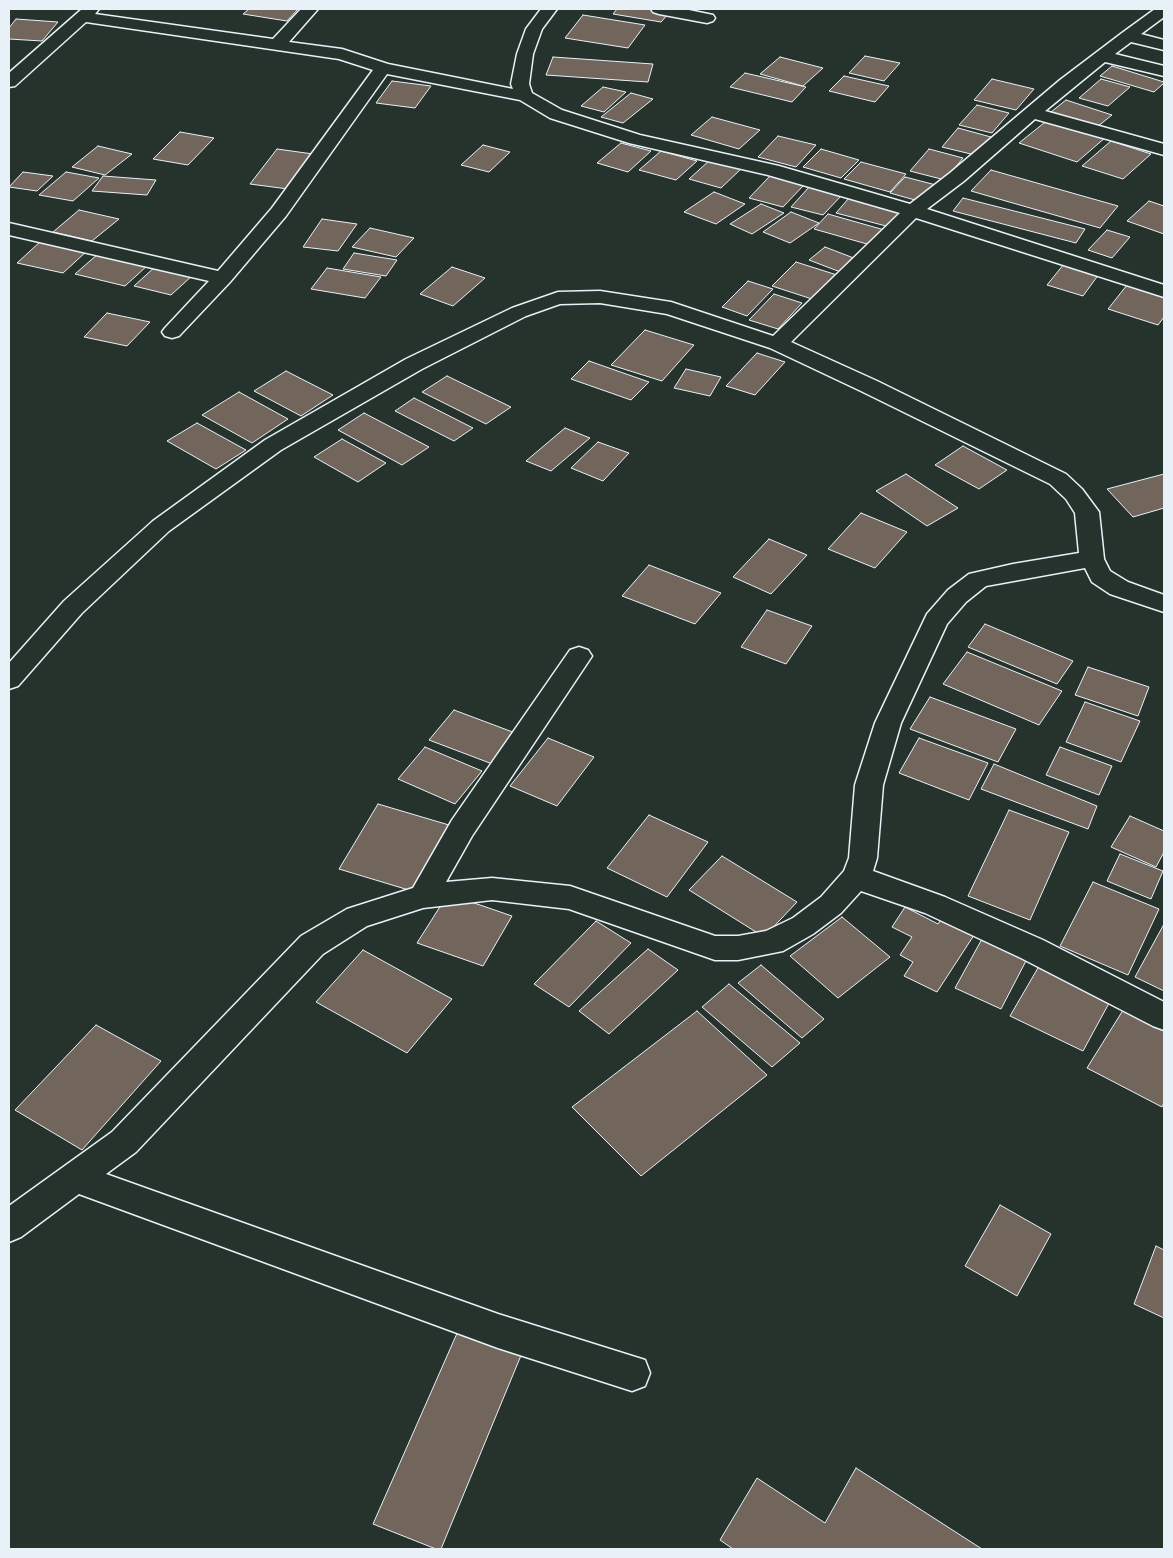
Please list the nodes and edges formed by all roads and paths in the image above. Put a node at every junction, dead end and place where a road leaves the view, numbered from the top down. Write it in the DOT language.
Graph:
graph roads {
  1 [pos="310,9"];
  2 [pos="549,9"];
  3 [pos="659,9"];
  4 [pos="1164,10"];
  5 [pos="86,13"];
  6 [pos="707,18"];
  7 [pos="1128,36"];
  8 [pos="278,44"];
  9 [pos="1164,45"];
  10 [pos="1103,56"];
  11 [pos="383,68"];
  12 [pos="1164,71"];
  13 [pos="9,82"];
  14 [pos="525,96"];
  15 [pos="1032,113"];
  16 [pos="1164,150"];
  17 [pos="913,211"];
  18 [pos="9,229"];
  19 [pos="223,278"];
  20 [pos="1164,292"];
  21 [pos="172,332"];
  22 [pos="777,344"];
  23 [pos="1092,559"];
  24 [pos="1164,604"];
  25 [pos="579,656"];
  26 [pos="9,680"];
  27 [pos="856,878"];
  28 [pos="423,896"];
  29 [pos="1164,1017"];
  30 [pos="75,1178"];
  31 [pos="9,1226"];
  32 [pos="632,1373"];
  1 -- 8 [label="street"];
  2 -- 14 [label="street"];
  3 -- 6 [label="street"];
  4 -- 7 [label="street"];
  5 -- 8 [label="street"];
  5 -- 13 [label="street"];
  7 -- 9 [label="street"];
  7 -- 10 [label="street"];
  8 -- 11 [label="street"];
  10 -- 12 [label="street"];
  10 -- 15 [label="street"];
  11 -- 14 [label="street"];
  11 -- 19 [label="street"];
  14 -- 17 [label="street"];
  15 -- 16 [label="street"];
  15 -- 17 [label="street"];
  17 -- 20 [label="street"];
  17 -- 22 [label="street"];
  18 -- 19 [label="street"];
  19 -- 21 [label="street"];
  22 -- 23 [label="street"];
  22 -- 26 [label="street"];
  23 -- 24 [label="street"];
  23 -- 27 [label="street"];
  25 -- 28 [label="street"];
  27 -- 28 [label="street"];
  27 -- 29 [label="street"];
  28 -- 30 [label="street"];
  30 -- 31 [label="street"];
  30 -- 32 [label="street"];
}
